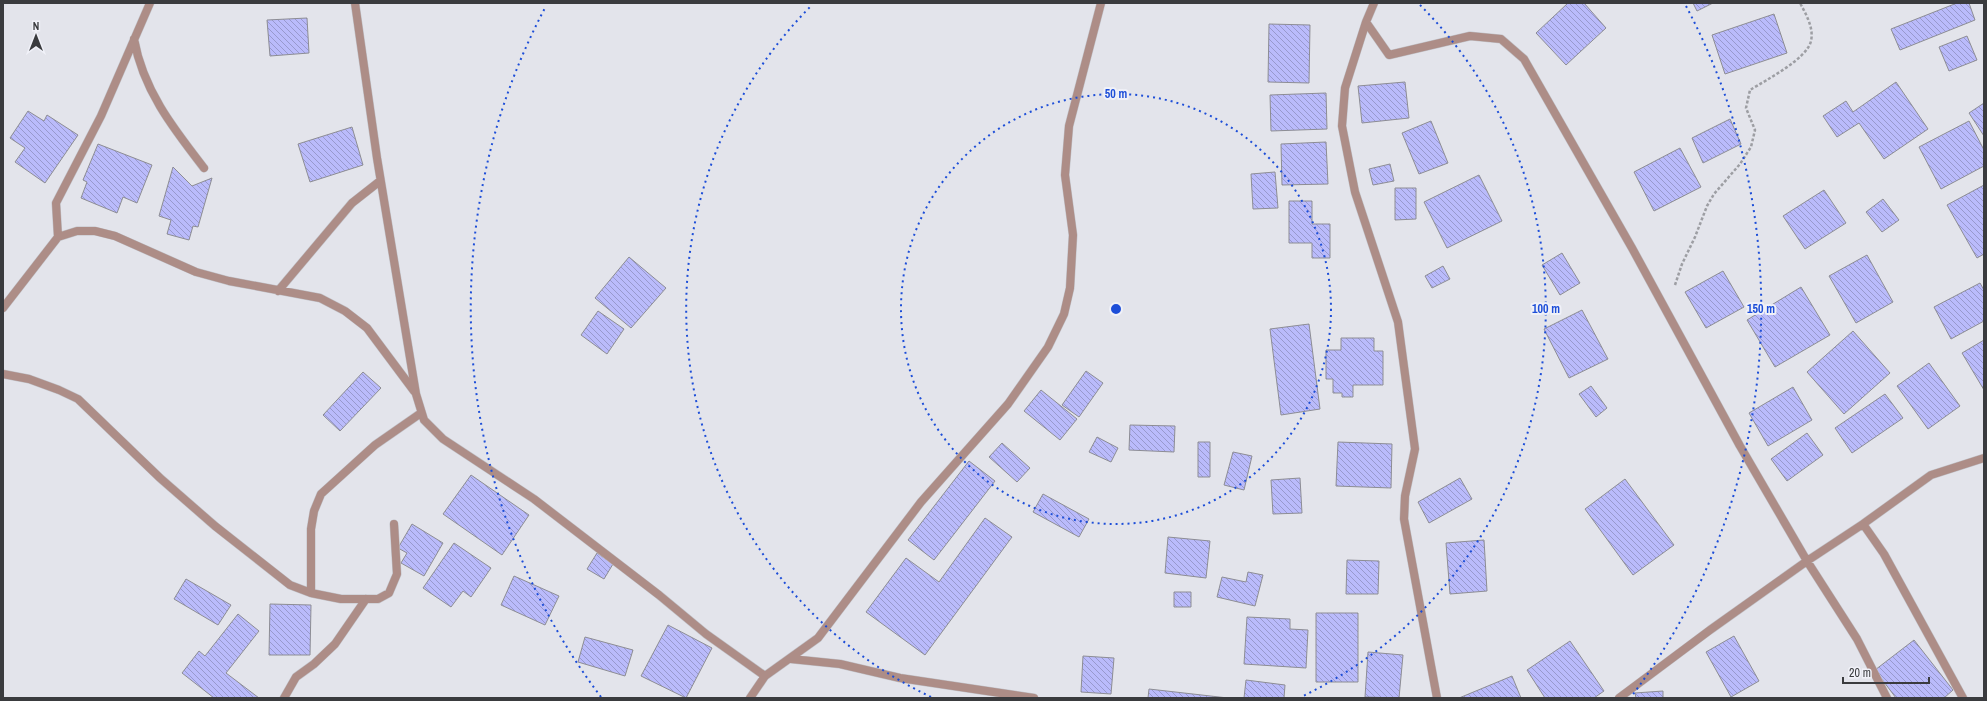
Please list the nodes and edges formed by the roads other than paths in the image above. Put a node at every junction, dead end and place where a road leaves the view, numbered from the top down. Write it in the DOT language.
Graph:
graph roads {
  1 [pos="150,3"];
  2 [pos="355,3"];
  3 [pos="1102,3"];
  4 [pos="1374,3"];
  5 [pos="1366,22"];
  6 [pos="134,38"];
  7 [pos="204,168"];
  8 [pos="380,181"];
  9 [pos="58,237"];
  10 [pos="278,291"];
  11 [pos="3,308"];
  12 [pos="3,374"];
  13 [pos="416,394"];
  14 [pos="421,413"];
  15 [pos="1984,458"];
  16 [pos="394,524"];
  17 [pos="1863,524"];
  18 [pos="1808,561"];
  19 [pos="311,593"];
  20 [pos="366,599"];
  21 [pos="791,659"];
  22 [pos="765,676"];
  23 [pos="284,698"];
  24 [pos="750,698"];
  25 [pos="1034,698"];
  26 [pos="1437,698"];
  27 [pos="1619,698"];
  28 [pos="1887,698"];
  29 [pos="1963,698"];
  1 -- 6 [label="street"];
  2 -- 8 [label="street"];
  3 -- 21 [label="street"];
  4 -- 5 [label="street"];
  5 -- 18 [label="street"];
  5 -- 26 [label="street"];
  6 -- 7 [label="street"];
  6 -- 9 [label="street"];
  8 -- 10 [label="street"];
  8 -- 13 [label="street"];
  9 -- 10 [label="street"];
  9 -- 11 [label="street"];
  10 -- 13 [label="street"];
  12 -- 19 [label="street"];
  13 -- 14 [label="street"];
  14 -- 19 [label="street"];
  14 -- 22 [label="street"];
  15 -- 17 [label="street"];
  16 -- 20 [label="street"];
  17 -- 18 [label="street"];
  17 -- 29 [label="street"];
  18 -- 27 [label="street"];
  18 -- 28 [label="street"];
  19 -- 20 [label="street"];
  20 -- 23 [label="street"];
  21 -- 22 [label="street"];
  21 -- 25 [label="street"];
  22 -- 24 [label="street"];
}
